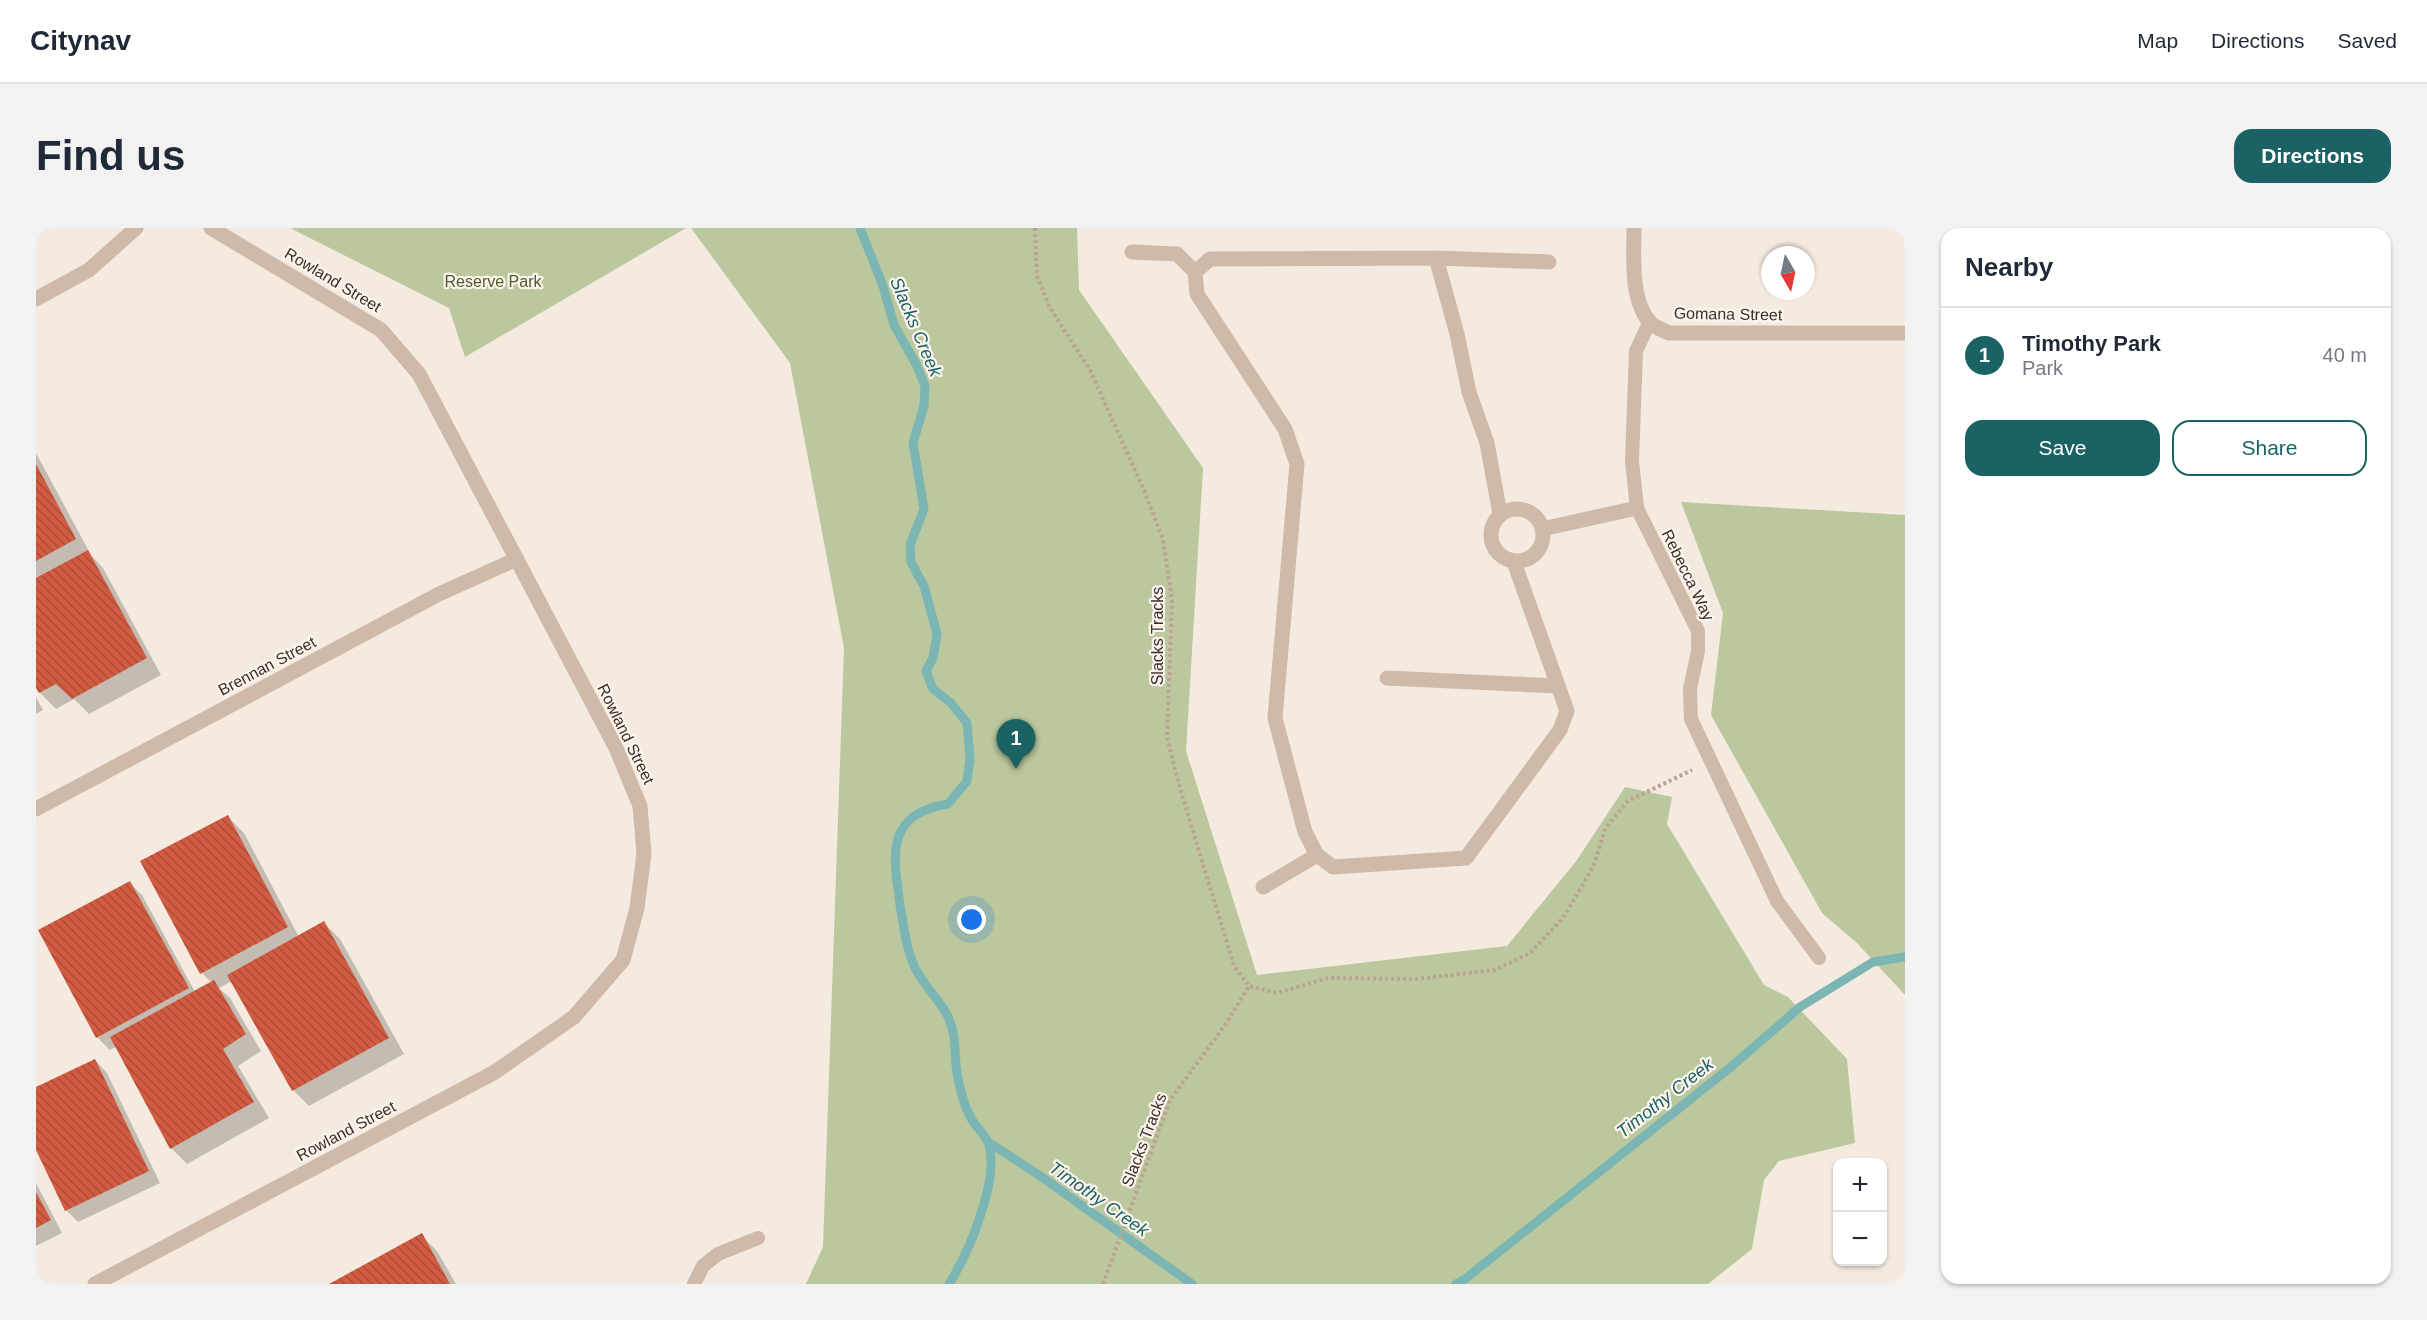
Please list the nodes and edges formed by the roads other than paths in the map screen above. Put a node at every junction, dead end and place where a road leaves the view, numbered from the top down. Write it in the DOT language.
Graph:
graph roads {
  1 [pos="136,228"];
  2 [pos="211,228"];
  3 [pos="1634,228"];
  4 [pos="1132,252"];
  5 [pos="1436,258"];
  6 [pos="1549,262"];
  7 [pos="1195,272"];
  8 [pos="36,299"];
  9 [pos="1649,322"];
  10 [pos="1905,333"];
  11 [pos="1636,508"];
  12 [pos="1500,514"];
  13 [pos="1542,529"];
  14 [pos="517,559"];
  15 [pos="1514,562"];
  16 [pos="1387,678"];
  17 [pos="1558,686"];
  18 [pos="36,809"];
  19 [pos="1317,855"];
  20 [pos="1263,887"];
  21 [pos="1819,958"];
  22 [pos="758,1238"];
  23 [pos="95,1284"];
  24 [pos="694,1284"];
  1 -- 8 [label="street"];
  2 -- 14 [label="street, Rowland Street"];
  3 -- 9 [label="street, Gomana Street"];
  4 -- 7 [label="street"];
  5 -- 6 [label="street"];
  5 -- 7 [label="street"];
  5 -- 12 [label="street"];
  7 -- 19 [label="street"];
  9 -- 10 [label="street, Gomana Street"];
  9 -- 11 [label="lane, Rebecca Way"];
  11 -- 13 [label="street"];
  11 -- 21 [label="lane, Rebecca Way"];
  12 -- 13 [label="street"];
  12 -- 15 [label="street"];
  13 -- 15 [label="street"];
  14 -- 18 [label="street, Brennan Street"];
  14 -- 23 [label="street, Rowland Street"];
  15 -- 17 [label="street"];
  16 -- 17 [label="street"];
  17 -- 19 [label="street"];
  19 -- 20 [label="street"];
  22 -- 24 [label="lane"];
}
